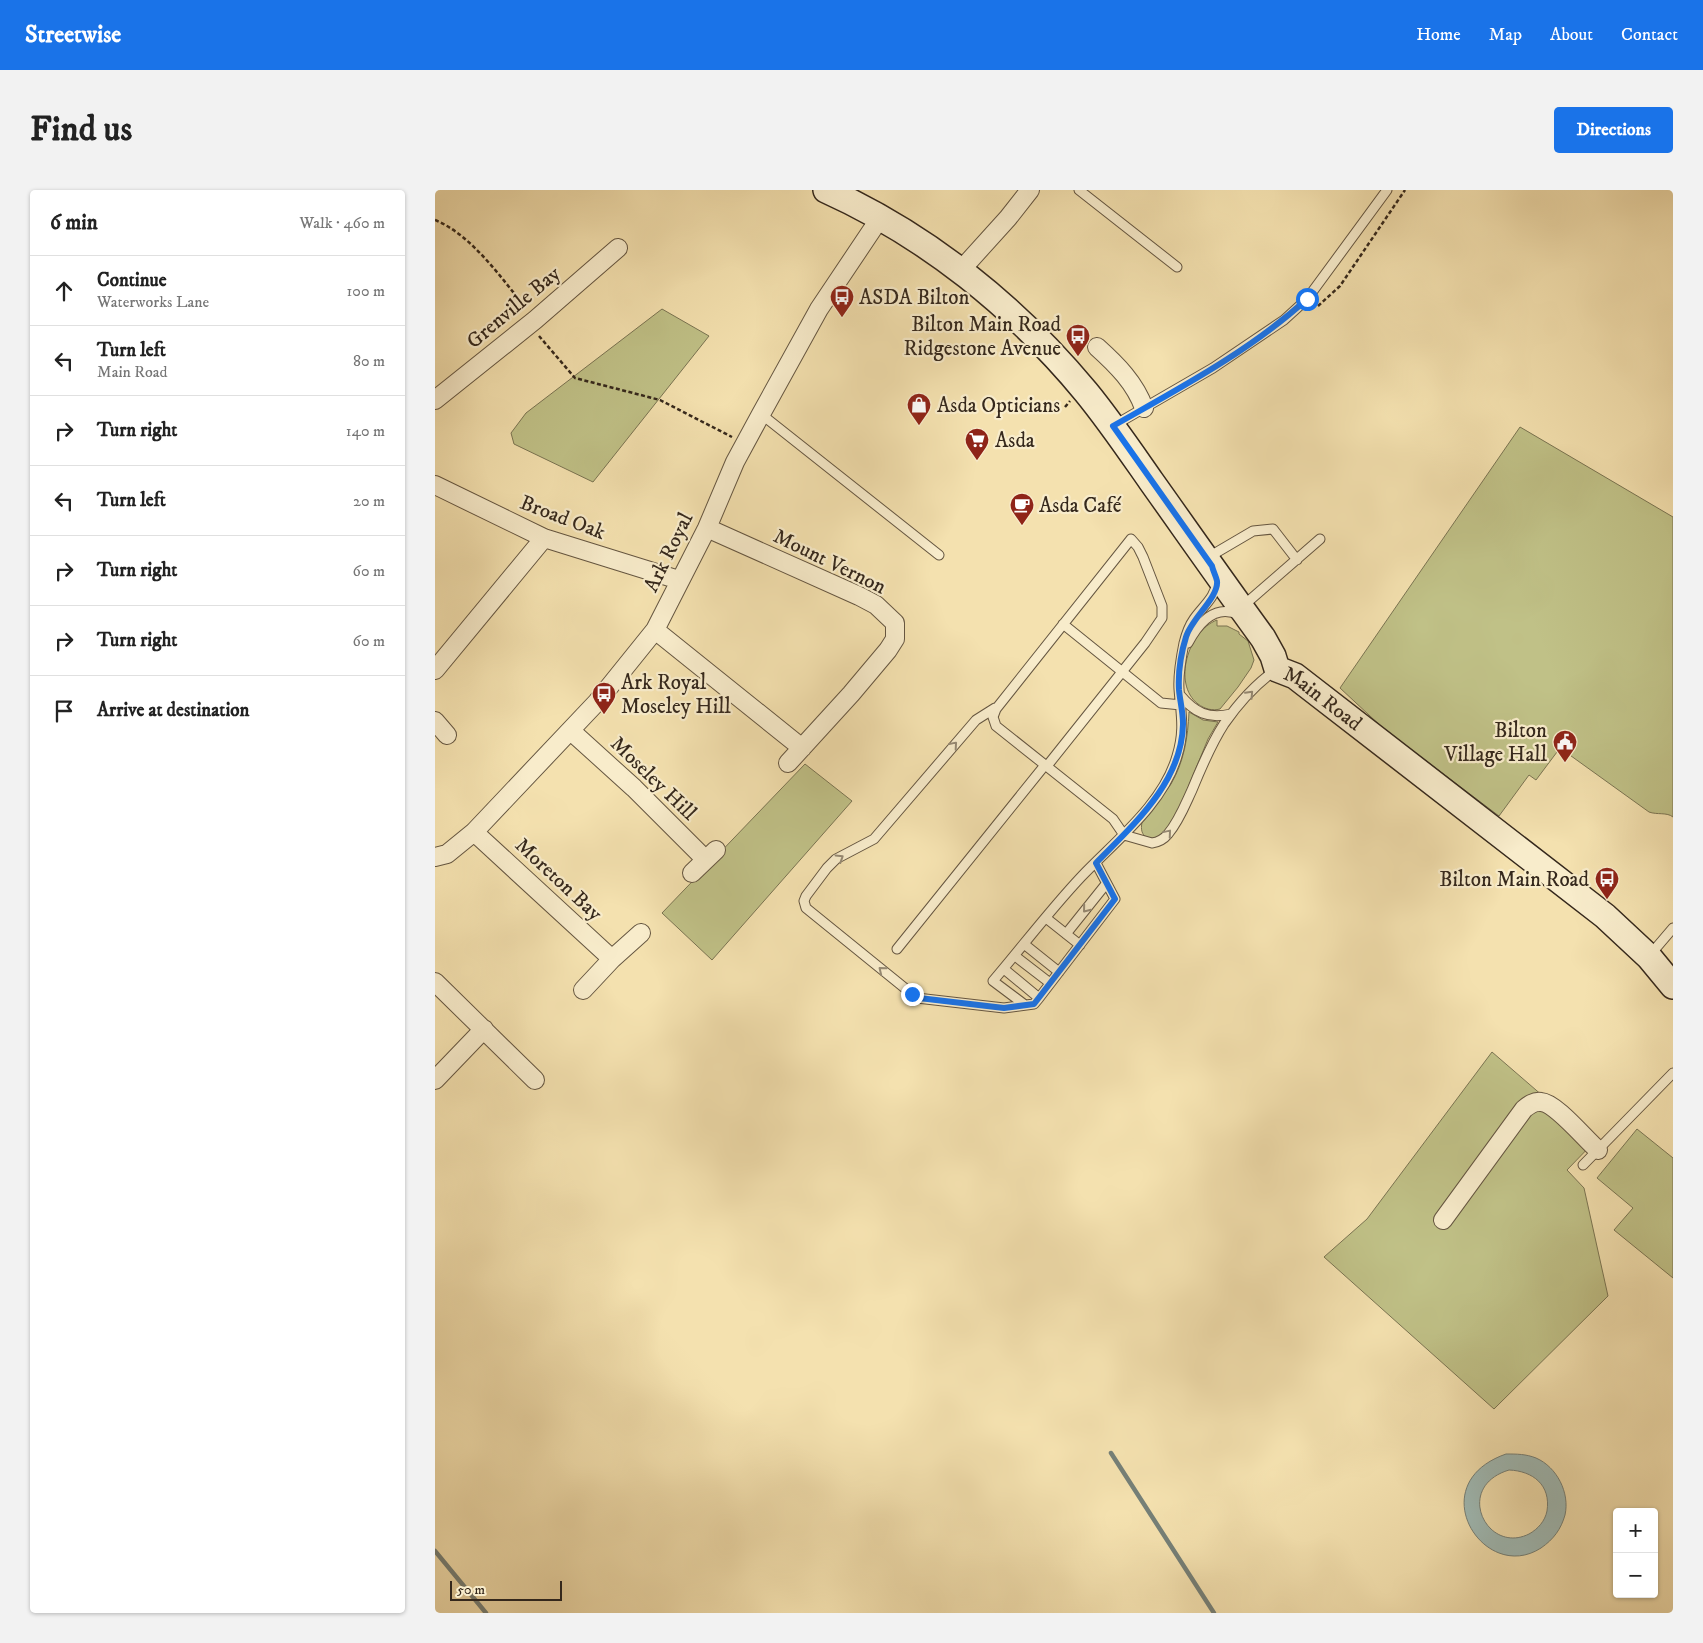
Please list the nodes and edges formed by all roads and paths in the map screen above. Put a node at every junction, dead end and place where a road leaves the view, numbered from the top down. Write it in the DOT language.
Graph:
graph roads {
  1 [pos="826,190"];
  2 [pos="1030,190"];
  3 [pos="1079,190"];
  4 [pos="1387,190"];
  5 [pos="880,218"];
  6 [pos="435,220"];
  7 [pos="618,248"];
  8 [pos="1177,267"];
  9 [pos="961,270"];
  10 [pos="533,323"];
  11 [pos="1097,347"];
  12 [pos="435,400"];
  13 [pos="1143,408"];
  14 [pos="761,414"];
  15 [pos="1113,426"];
  16 [pos="745,444"];
  17 [pos="435,485"];
  18 [pos="707,528"];
  19 [pos="544,538"];
  20 [pos="1320,539"];
  21 [pos="939,555"];
  22 [pos="1297,560"];
  23 [pos="1209,563"];
  24 [pos="679,580"];
  25 [pos="1248,618"];
  26 [pos="1063,624"];
  27 [pos="655,630"];
  28 [pos="1181,656"];
  29 [pos="1277,669"];
  30 [pos="435,670"];
  31 [pos="1122,671"];
  32 [pos="1180,694"];
  33 [pos="1001,702"];
  34 [pos="1181,705"];
  35 [pos="1231,714"];
  36 [pos="435,721"];
  37 [pos="571,731"];
  38 [pos="447,735"];
  39 [pos="802,748"];
  40 [pos="788,763"];
  41 [pos="1046,766"];
  42 [pos="474,832"];
  43 [pos="1124,835"];
  44 [pos="435,858"];
  45 [pos="1096,863"];
  46 [pos="692,873"];
  47 [pos="1107,884"];
  48 [pos="1046,918"];
  49 [pos="1673,928"];
  50 [pos="641,933"];
  51 [pos="1066,934"];
  52 [pos="1024,944"];
  53 [pos="1080,945"];
  54 [pos="897,949"];
  55 [pos="1015,956"];
  56 [pos="1649,957"];
  57 [pos="612,960"];
  58 [pos="1003,969"];
  59 [pos="1059,972"];
  60 [pos="435,982"];
  61 [pos="1050,984"];
  62 [pos="1673,986"];
  63 [pos="583,990"];
  64 [pos="1033,1002"];
  65 [pos="484,1030"];
  66 [pos="1673,1073"];
  67 [pos="526,1078"];
  68 [pos="435,1080"];
  69 [pos="1598,1150"];
  70 [pos="1583,1165"];
  71 [pos="1443,1220"];
  1 -- 5 [label="main road, Main Road"];
  2 -- 9 [label="street"];
  3 -- 8 [label="lane"];
  4 -- 13 [label="lane"];
  5 -- 9 [label="main road, Main Road"];
  5 -- 14 [label="street, Ark Royal"];
  6 -- 10 [label="path"];
  7 -- 10 [label="street, Grenville Bay"];
  9 -- 15 [label="main road, Main Road"];
  10 -- 12 [label="street, Grenville Bay"];
  10 -- 16 [label="path"];
  11 -- 13 [label="street"];
  13 -- 15 [label="lane"];
  14 -- 16 [label="street, Ark Royal"];
  14 -- 21 [label="lane"];
  15 -- 23 [label="main road, Main Road"];
  16 -- 18 [label="street, Ark Royal"];
  17 -- 19 [label="street, Broad Oak"];
  18 -- 24 [label="street, Ark Royal"];
  18 -- 39 [label="street, Mount Vernon"];
  19 -- 24 [label="street, Broad Oak"];
  19 -- 30 [label="street"];
  20 -- 22 [label="lane"];
  22 -- 23 [label="lane"];
  22 -- 25 [label="lane"];
  23 -- 25 [label="main road, Main Road"];
  23 -- 28 [label="lane"];
  24 -- 27 [label="street, Ark Royal"];
  25 -- 28 [label="lane"];
  25 -- 29 [label="main road, Main Road"];
  26 -- 31 [label="lane"];
  26 -- 31 [label="lane"];
  26 -- 33 [label="lane"];
  27 -- 37 [label="street, Ark Royal"];
  27 -- 39 [label="street"];
  28 -- 32 [label="lane"];
  35 -- 29 [label="lane, one-way"];
  29 -- 56 [label="main road, Main Road"];
  31 -- 34 [label="lane"];
  31 -- 41 [label="lane"];
  32 -- 34 [label="lane"];
  32 -- 35 [label="lane"];
  33 -- 41 [label="lane"];
  64 -- 33 [label="lane, one-way"];
  34 -- 43 [label="lane"];
  43 -- 35 [label="lane, one-way"];
  36 -- 38 [label="street"];
  37 -- 42 [label="street, Ark Royal"];
  37 -- 46 [label="street, Moseley Hill"];
  39 -- 40 [label="street, Mount Vernon"];
  41 -- 43 [label="lane"];
  41 -- 54 [label="lane"];
  42 -- 44 [label="street, Ark Royal"];
  42 -- 57 [label="street, Moreton Bay"];
  43 -- 45 [label="lane"];
  45 -- 47 [label="lane"];
  45 -- 48 [label="lane"];
  47 -- 51 [label="lane, one-way"];
  47 -- 53 [label="lane"];
  48 -- 51 [label="lane"];
  48 -- 52 [label="lane"];
  49 -- 56 [label="lane"];
  50 -- 57 [label="street"];
  51 -- 53 [label="lane"];
  52 -- 55 [label="lane"];
  52 -- 59 [label="lane"];
  53 -- 59 [label="lane"];
  55 -- 58 [label="lane"];
  55 -- 61 [label="lane"];
  56 -- 62 [label="main road, Main Road"];
  57 -- 63 [label="street"];
  58 -- 64 [label="lane"];
  58 -- 64 [label="lane"];
  59 -- 61 [label="lane"];
  60 -- 65 [label="street"];
  61 -- 64 [label="lane"];
  65 -- 67 [label="street"];
  65 -- 68 [label="street"];
  66 -- 69 [label="lane"];
  69 -- 70 [label="lane"];
  69 -- 71 [label="street"];
}
